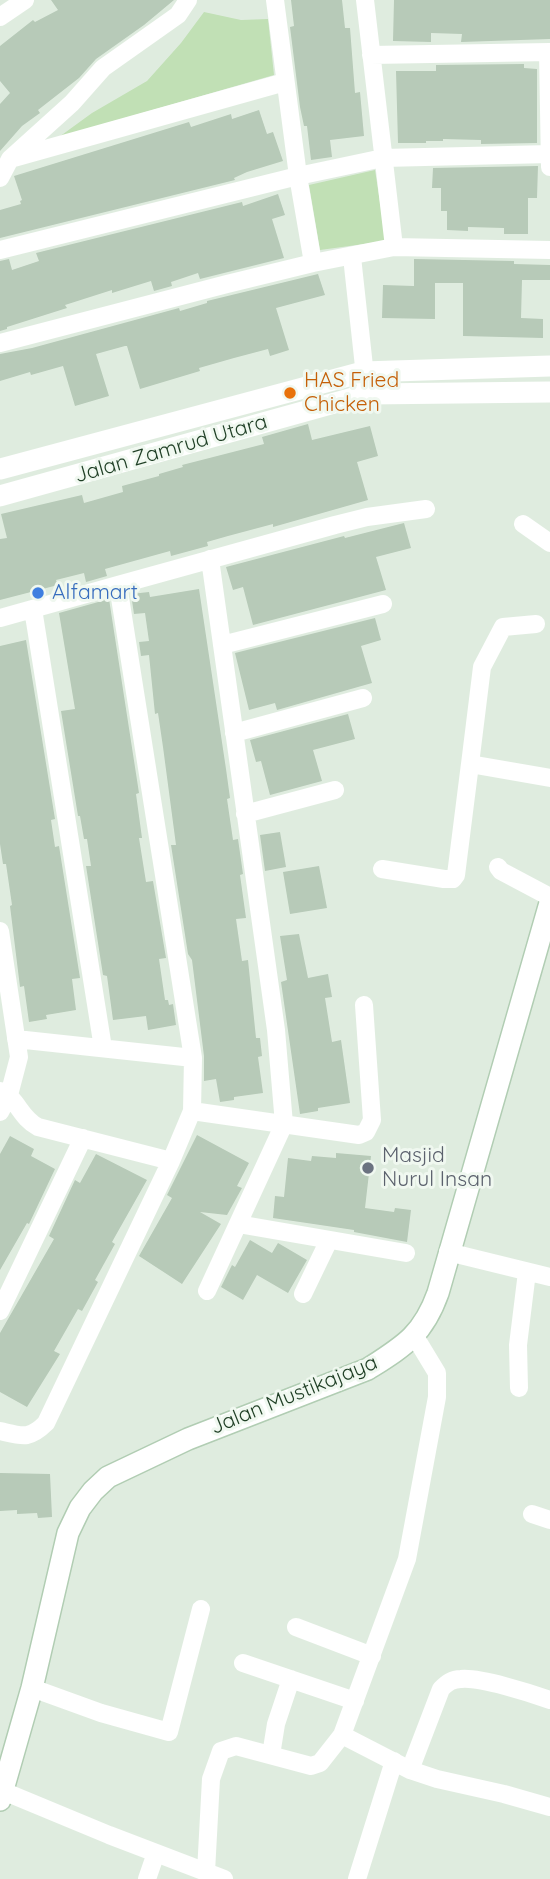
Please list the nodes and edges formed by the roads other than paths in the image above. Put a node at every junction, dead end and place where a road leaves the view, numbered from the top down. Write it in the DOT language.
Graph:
graph roads {
  1 [pos="25,0"];
  2 [pos="188,0"];
  3 [pos="275,0"];
  4 [pos="365,0"];
  5 [pos="0,17"];
  6 [pos="549,52"];
  7 [pos="371,55"];
  8 [pos="285,82"];
  9 [pos="550,154"];
  10 [pos="383,158"];
  11 [pos="10,159"];
  12 [pos="550,167"];
  13 [pos="298,176"];
  14 [pos="0,178"];
  15 [pos="394,247"];
  16 [pos="0,250"];
  17 [pos="550,250"];
  18 [pos="352,257"];
  19 [pos="313,263"];
  20 [pos="0,343"];
  21 [pos="550,366"];
  22 [pos="363,372"];
  23 [pos="550,392"];
  24 [pos="367,394"];
  25 [pos="0,469"];
  26 [pos="0,496"];
  27 [pos="426,509"];
  28 [pos="523,524"];
  29 [pos="550,543"];
  30 [pos="210,559"];
  31 [pos="118,585"];
  32 [pos="383,604"];
  33 [pos="33,609"];
  34 [pos="0,618"];
  35 [pos="536,624"];
  36 [pos="222,645"];
  37 [pos="363,698"];
  38 [pos="234,733"];
  39 [pos="470,765"];
  40 [pos="550,778"];
  41 [pos="335,790"];
  42 [pos="245,814"];
  43 [pos="498,867"];
  44 [pos="382,869"];
  45 [pos="550,897"];
  46 [pos="550,902"];
  47 [pos="0,931"];
  48 [pos="364,1005"];
  49 [pos="16,1039"];
  50 [pos="103,1048"];
  51 [pos="0,1057"];
  52 [pos="19,1057"];
  53 [pos="193,1058"];
  54 [pos="4,1093"];
  55 [pos="192,1111"];
  56 [pos="0,1112"];
  57 [pos="284,1124"];
  58 [pos="83,1138"];
  59 [pos="171,1161"];
  60 [pos="238,1224"];
  61 [pos="329,1240"];
  62 [pos="448,1252"];
  63 [pos="406,1253"];
  64 [pos="527,1272"];
  65 [pos="550,1277"];
  66 [pos="207,1291"];
  67 [pos="303,1294"];
  68 [pos="0,1311"];
  69 [pos="414,1335"];
  70 [pos="519,1388"];
  71 [pos="0,1431"];
  72 [pos="532,1514"];
  73 [pos="550,1520"];
  74 [pos="201,1609"];
  75 [pos="296,1627"];
  76 [pos="372,1656"];
  77 [pos="243,1663"];
  78 [pos="291,1679"];
  79 [pos="32,1688"];
  80 [pos="355,1700"];
  81 [pos="550,1700"];
  82 [pos="342,1735"];
  83 [pos="271,1755"];
  84 [pos="394,1761"];
  85 [pos="410,1770"];
  86 [pos="1,1796"];
  87 [pos="550,1807"];
  88 [pos="156,1853"];
  89 [pos="206,1872"];
  90 [pos="147,1879"];
  91 [pos="224,1879"];
  92 [pos="357,1879"];
  1 -- 5 [label="street"];
  2 -- 11 [label="street"];
  3 -- 8 [label="street"];
  4 -- 7 [label="street"];
  6 -- 7 [label="street"];
  6 -- 9 [label="street"];
  7 -- 10 [label="street"];
  8 -- 11 [label="street"];
  8 -- 13 [label="street"];
  9 -- 10 [label="street"];
  9 -- 12 [label="street"];
  10 -- 13 [label="street"];
  10 -- 15 [label="street"];
  11 -- 14 [label="street"];
  13 -- 16 [label="street"];
  13 -- 19 [label="street"];
  15 -- 17 [label="street"];
  15 -- 18 [label="street"];
  18 -- 19 [label="street"];
  18 -- 22 [label="street"];
  19 -- 20 [label="street"];
  21 -- 22 [label="main road, Jalan Zamrud Utara"];
  22 -- 24 [label="street"];
  22 -- 25 [label="main road, Jalan Zamrud Utara"];
  23 -- 24 [label="main road, Jalan Zamrud Utara"];
  24 -- 26 [label="main road, Jalan Zamrud Utara"];
  27 -- 30 [label="street"];
  28 -- 29 [label="street"];
  30 -- 31 [label="street"];
  30 -- 36 [label="street"];
  31 -- 33 [label="street"];
  31 -- 53 [label="street"];
  32 -- 36 [label="street"];
  33 -- 34 [label="street"];
  33 -- 50 [label="street"];
  35 -- 39 [label="street"];
  36 -- 38 [label="street"];
  37 -- 38 [label="street"];
  38 -- 42 [label="street"];
  39 -- 40 [label="street"];
  39 -- 44 [label="street"];
  41 -- 42 [label="street"];
  42 -- 57 [label="street"];
  43 -- 45 [label="street"];
  46 -- 62 [label="main road, Jalan Mustikajaya"];
  47 -- 49 [label="street"];
  48 -- 57 [label="street"];
  49 -- 50 [label="street"];
  49 -- 52 [label="street"];
  50 -- 53 [label="street"];
  51 -- 52 [label="street"];
  52 -- 54 [label="street"];
  53 -- 55 [label="street"];
  54 -- 56 [label="street"];
  54 -- 58 [label="street"];
  55 -- 57 [label="street"];
  55 -- 59 [label="street"];
  57 -- 60 [label="street"];
  58 -- 59 [label="street"];
  58 -- 68 [label="street"];
  59 -- 71 [label="street"];
  60 -- 61 [label="street"];
  60 -- 66 [label="street"];
  61 -- 63 [label="street"];
  61 -- 67 [label="street"];
  62 -- 64 [label="street"];
  62 -- 69 [label="main road, Jalan Mustikajaya"];
  64 -- 65 [label="street"];
  64 -- 70 [label="street"];
  69 -- 76 [label="street"];
  69 -- 79 [label="main road, Jalan Mustikajaya"];
  72 -- 73 [label="street"];
  74 -- 79 [label="street"];
  75 -- 76 [label="street"];
  76 -- 80 [label="street"];
  77 -- 78 [label="street"];
  78 -- 80 [label="street"];
  78 -- 83 [label="street"];
  79 -- 86 [label="main road, Jalan Mustikajaya"];
  80 -- 82 [label="street"];
  81 -- 85 [label="street"];
  82 -- 83 [label="street"];
  82 -- 84 [label="street"];
  83 -- 89 [label="street"];
  84 -- 85 [label="street"];
  84 -- 92 [label="street"];
  85 -- 87 [label="street"];
  86 -- 88 [label="street"];
  88 -- 89 [label="street"];
  88 -- 90 [label="street"];
  89 -- 91 [label="street"];
}
